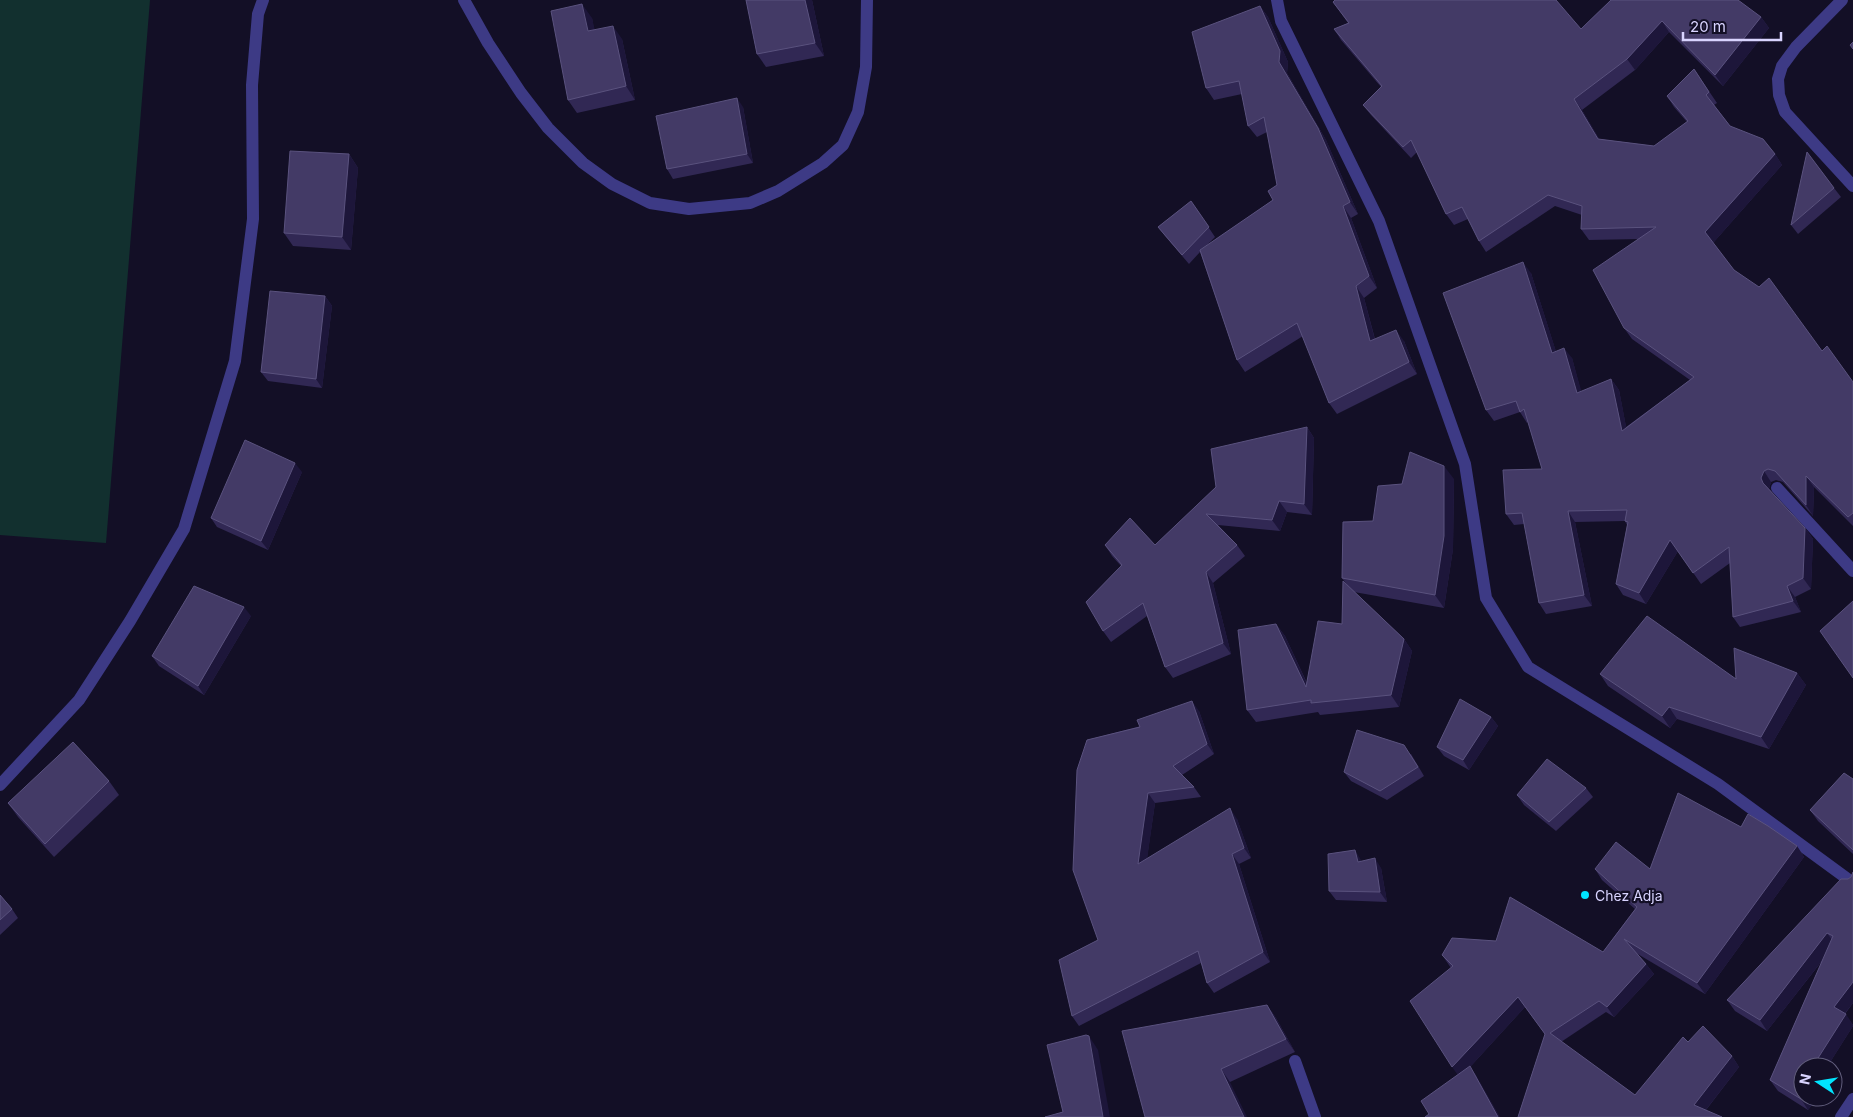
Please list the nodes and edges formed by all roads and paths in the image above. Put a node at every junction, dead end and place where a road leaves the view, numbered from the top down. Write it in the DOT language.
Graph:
graph roads {
  1 [pos="263,0"];
  2 [pos="464,0"];
  3 [pos="867,0"];
  4 [pos="1277,0"];
  5 [pos="1842,0"];
  6 [pos="1853,186"];
  7 [pos="1777,488"];
  8 [pos="1853,572"];
  9 [pos="0,785"];
  10 [pos="1853,883"];
  11 [pos="1295,1061"];
  12 [pos="1853,1099"];
  13 [pos="1315,1117"];
  14 [pos="1841,1117"];
  1 -- 9 [label="street"];
  2 -- 3 [label="street"];
  4 -- 10 [label="street"];
  5 -- 6 [label="street"];
  7 -- 8 [label="street"];
  11 -- 13 [label="street"];
  12 -- 14 [label="street"];
}
